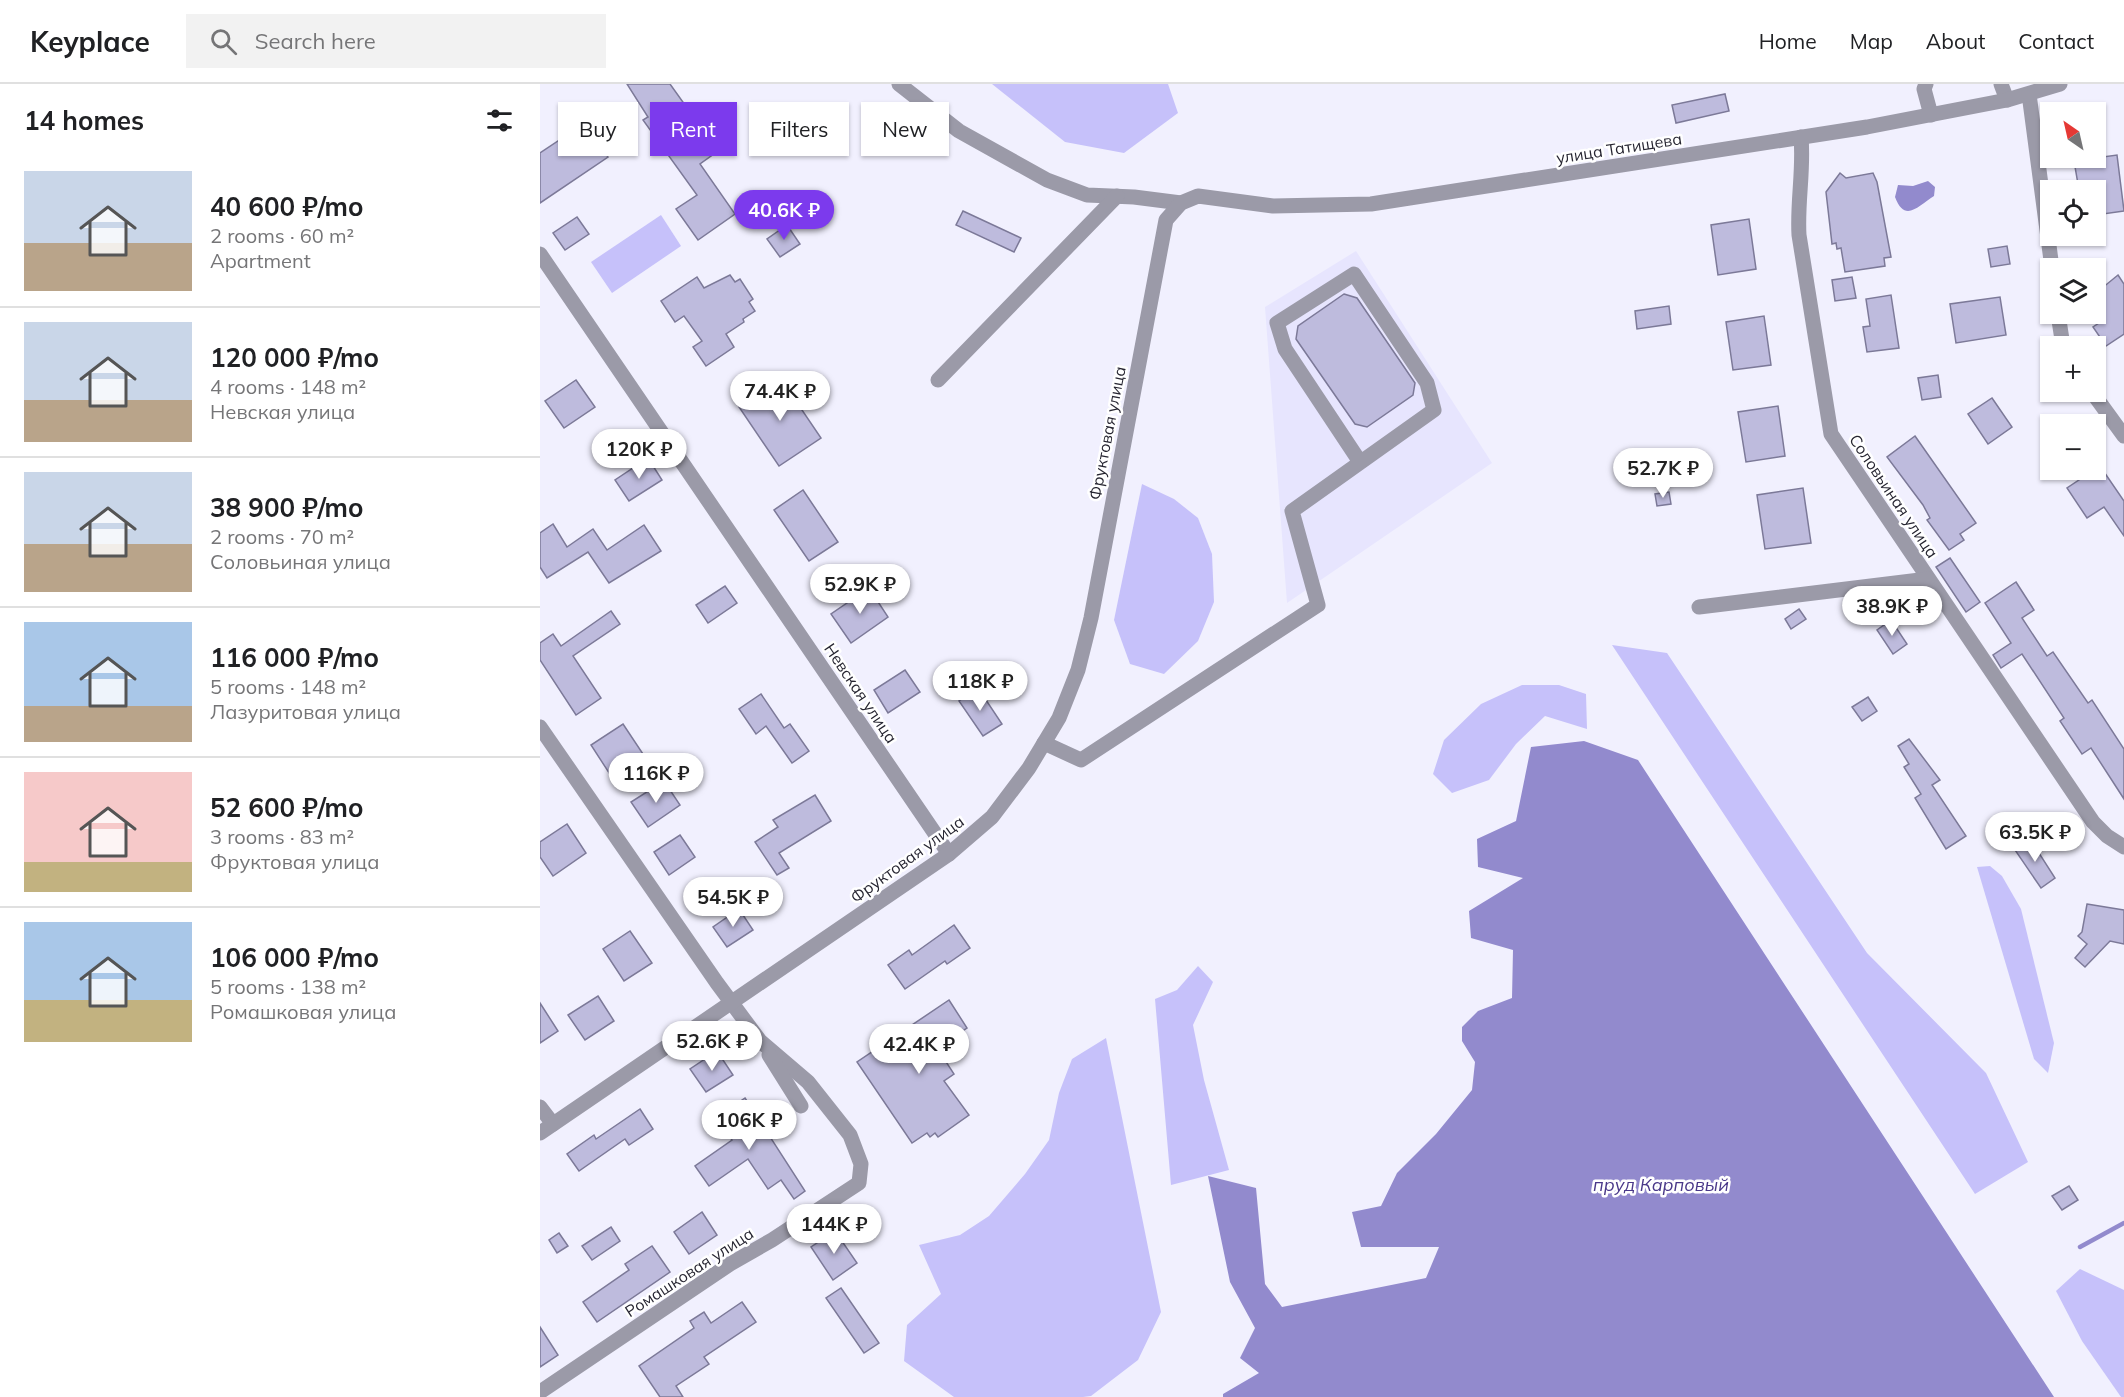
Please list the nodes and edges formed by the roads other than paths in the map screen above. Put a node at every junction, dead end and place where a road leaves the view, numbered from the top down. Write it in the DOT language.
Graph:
graph roads {
  1 [pos="899,84"];
  2 [pos="1926,84"];
  3 [pos="2001,84"];
  4 [pos="2060,84"];
  5 [pos="2029,94"];
  6 [pos="2007,100"];
  7 [pos="1931,116"];
  8 [pos="1801,137"];
  9 [pos="1118,196"];
  10 [pos="1181,203"];
  11 [pos="540,254"];
  12 [pos="2051,258"];
  13 [pos="938,380"];
  14 [pos="2099,402"];
  15 [pos="2124,436"];
  16 [pos="1360,462"];
  17 [pos="1928,579"];
  18 [pos="1700,607"];
  19 [pos="540,727"];
  20 [pos="1044,743"];
  21 [pos="2124,846"];
  22 [pos="949,854"];
  23 [pos="733,1003"];
  24 [pos="760,1041"];
  25 [pos="801,1106"];
  26 [pos="540,1107"];
  27 [pos="546,1129"];
  28 [pos="540,1392"];
  1 -- 9 [label="street, улица Татищева"];
  2 -- 7 [label="street"];
  3 -- 6 [label="street"];
  4 -- 5 [label="street, улица Татищева"];
  5 -- 6 [label="street, улица Татищева"];
  5 -- 12 [label="street"];
  6 -- 7 [label="street, улица Татищева"];
  7 -- 8 [label="street, улица Татищева"];
  8 -- 10 [label="street, улица Татищева"];
  8 -- 17 [label="street, Соловьиная улица"];
  9 -- 10 [label="street, улица Татищева"];
  9 -- 13 [label="street"];
  10 -- 20 [label="street, Фруктовая улица"];
  11 -- 22 [label="street, Невская улица"];
  14 -- 15 [label="street"];
  16 -- 16 [label="street"];
  16 -- 20 [label="street"];
  17 -- 18 [label="street"];
  17 -- 21 [label="street, Соловьиная улица"];
  19 -- 23 [label="street"];
  20 -- 22 [label="street, Фруктовая улица"];
  22 -- 23 [label="street, Фруктовая улица"];
  23 -- 24 [label="street"];
  23 -- 27 [label="street, Фруктовая улица"];
  24 -- 25 [label="street"];
  24 -- 28 [label="street, Ромашковая улица"];
  26 -- 27 [label="street"];
}
